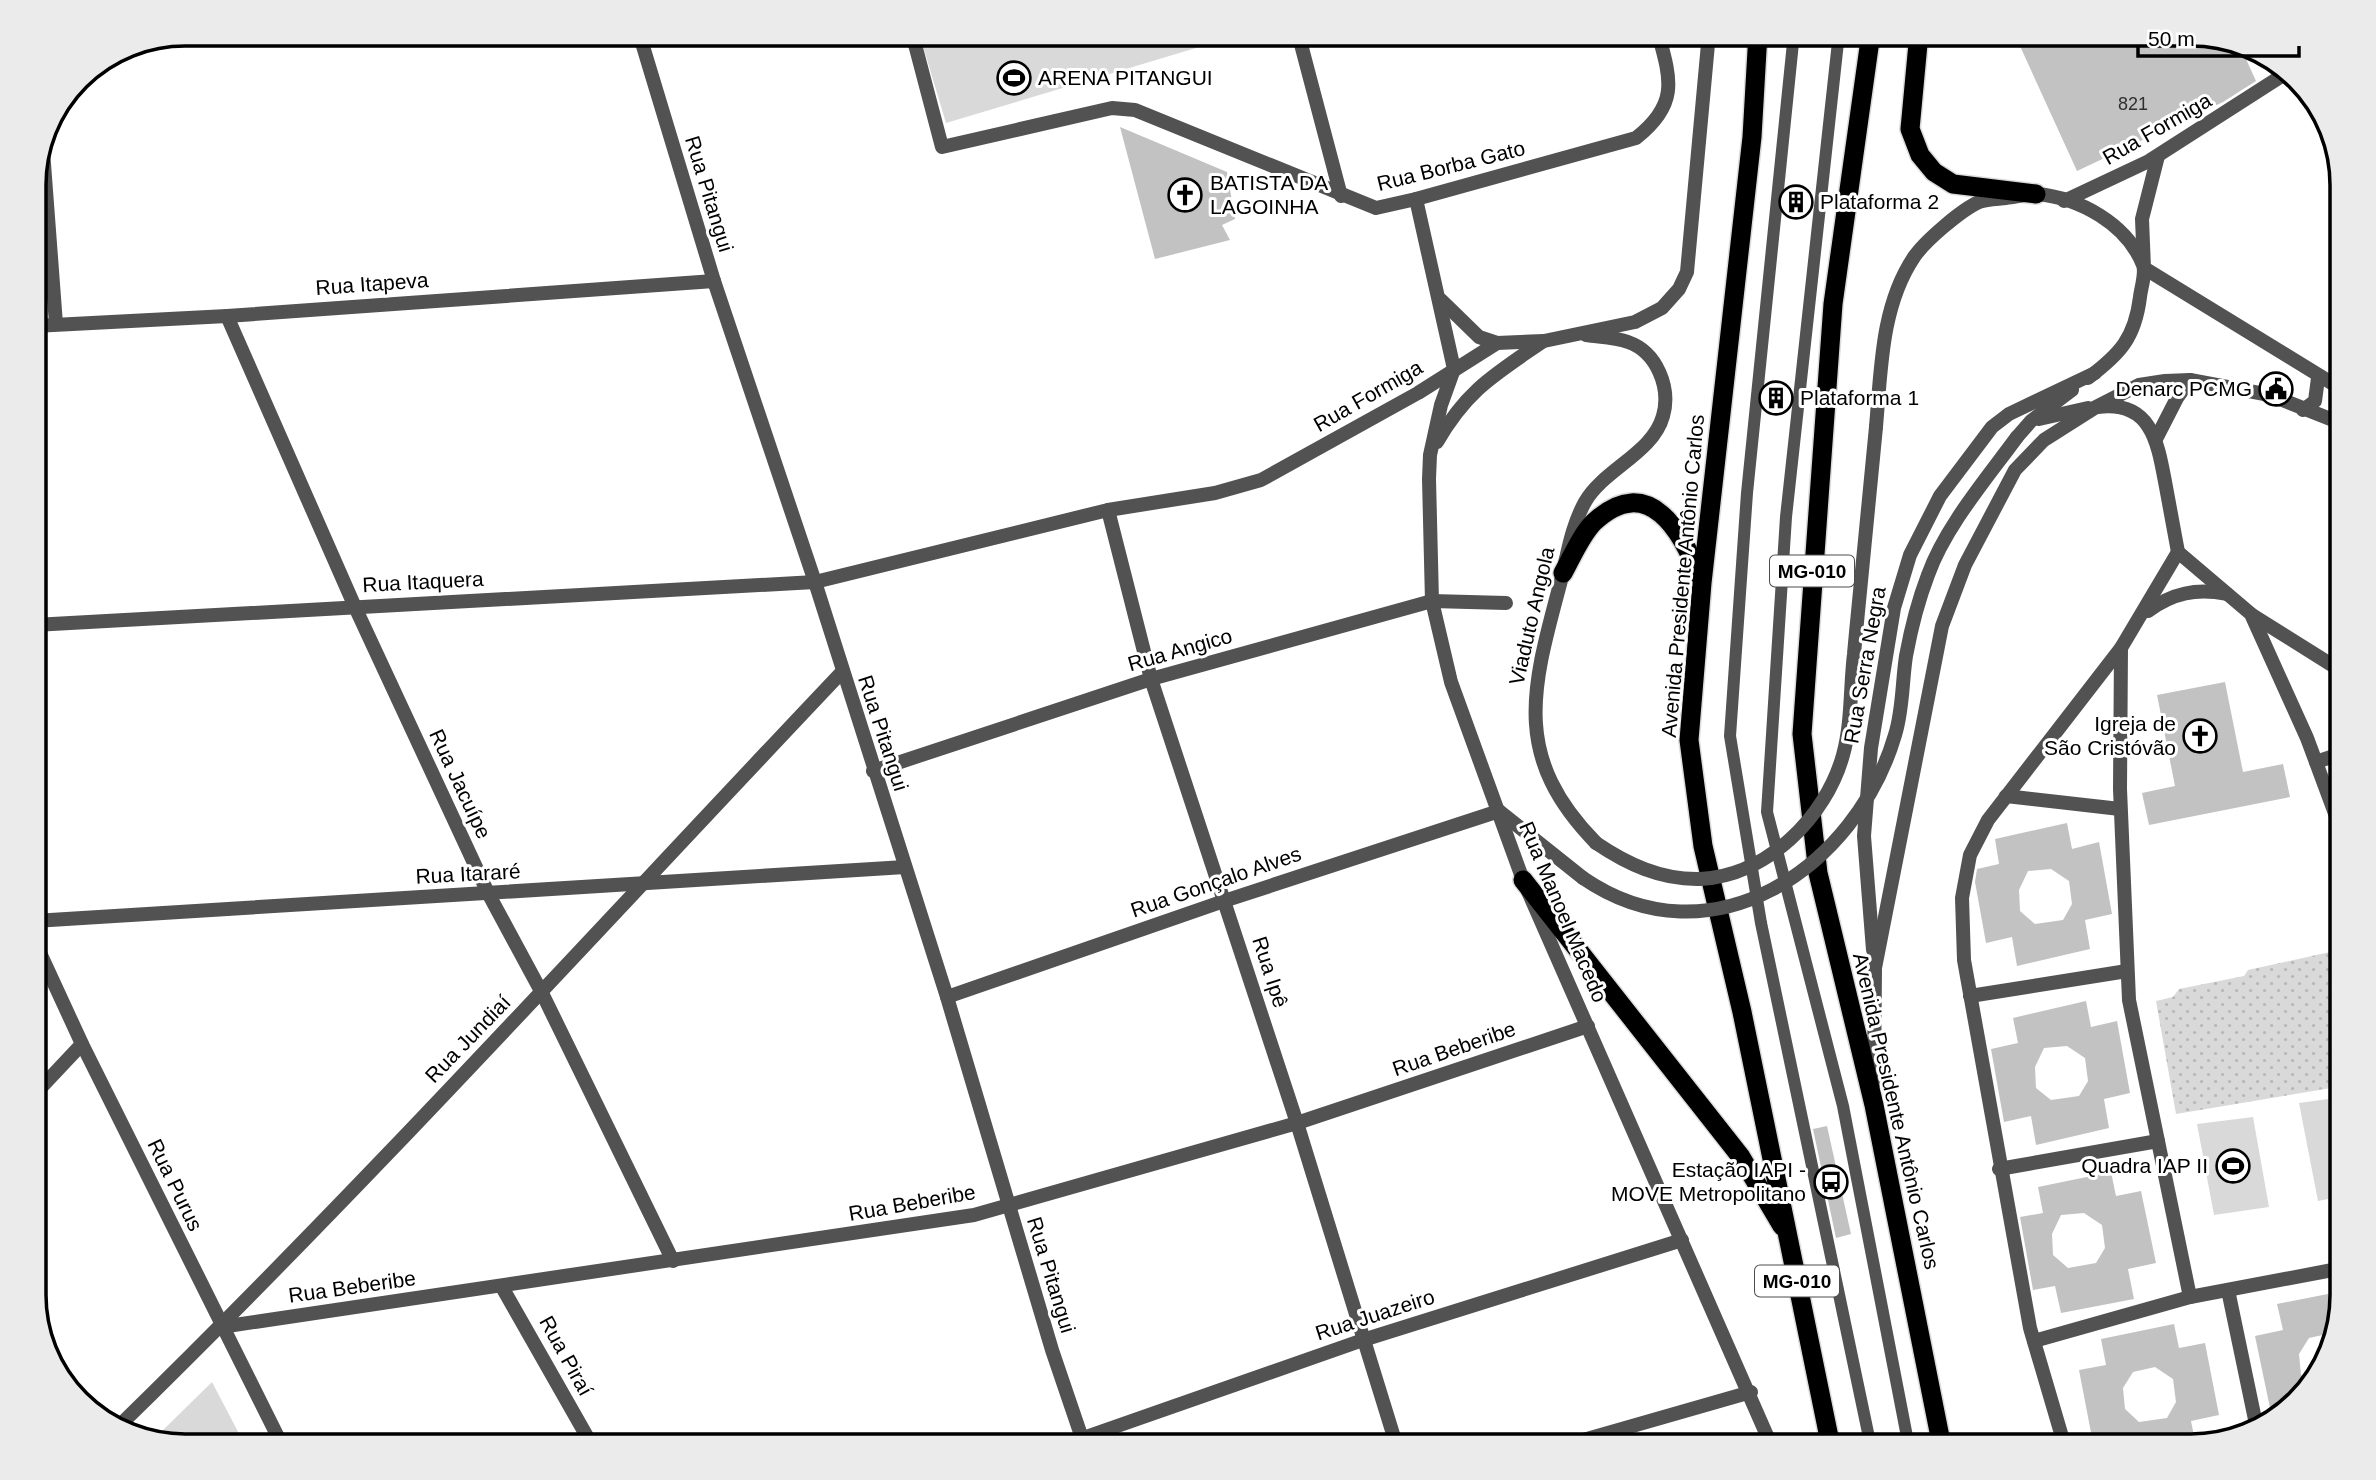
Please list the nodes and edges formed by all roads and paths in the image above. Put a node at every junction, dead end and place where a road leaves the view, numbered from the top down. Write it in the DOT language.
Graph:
graph roads {
  1 [pos="643,46"];
  2 [pos="915,46"];
  3 [pos="1301,46"];
  4 [pos="1661,46"];
  5 [pos="1708,46"];
  6 [pos="1757,46"];
  7 [pos="1793,46"];
  8 [pos="1838,46"];
  9 [pos="1869,46"];
  10 [pos="1918,46"];
  11 [pos="2280,78"];
  12 [pos="2284,81"];
  13 [pos="2267,87"];
  14 [pos="2158,156"];
  15 [pos="46,190"];
  16 [pos="2036,194"];
  17 [pos="1341,196"];
  18 [pos="1416,199"];
  19 [pos="2064,201"];
  20 [pos="2144,268"];
  21 [pos="713,281"];
  22 [pos="1440,299"];
  23 [pos="227,316"];
  24 [pos="56,324"];
  25 [pos="46,325"];
  26 [pos="1577,333"];
  27 [pos="1544,341"];
  28 [pos="1497,343"];
  29 [pos="1454,369"];
  30 [pos="2095,373"];
  31 [pos="2318,377"];
  32 [pos="2190,380"];
  33 [pos="2330,383"];
  34 [pos="2096,407"];
  35 [pos="2303,410"];
  36 [pos="2330,420"];
  37 [pos="2031,421"];
  38 [pos="2156,439"];
  39 [pos="1430,455"];
  40 [pos="1108,510"];
  41 [pos="2178,552"];
  42 [pos="1563,573"];
  43 [pos="815,582"];
  44 [pos="1702,583"];
  45 [pos="2228,594"];
  46 [pos="1432,601"];
  47 [pos="1506,603"];
  48 [pos="355,607"];
  49 [pos="2250,614"];
  50 [pos="2143,615"];
  51 [pos="46,624"];
  52 [pos="2121,648"];
  53 [pos="2330,664"];
  54 [pos="841,673"];
  55 [pos="1151,679"];
  56 [pos="2330,757"];
  57 [pos="2316,762"];
  58 [pos="873,771"];
  59 [pos="2006,796"];
  60 [pos="2330,800"];
  61 [pos="2120,809"];
  62 [pos="1499,811"];
  63 [pos="905,867"];
  64 [pos="1523,880"];
  65 [pos="640,885"];
  66 [pos="488,893"];
  67 [pos="1224,901"];
  68 [pos="46,920"];
  69 [pos="46,966"];
  70 [pos="1875,968"];
  71 [pos="2127,971"];
  72 [pos="542,993"];
  73 [pos="1970,996"];
  74 [pos="947,997"];
  75 [pos="1588,1026"];
  76 [pos="82,1044"];
  77 [pos="46,1082"];
  78 [pos="1874,1105"];
  79 [pos="1297,1123"];
  80 [pos="2158,1141"];
  81 [pos="1999,1169"];
  82 [pos="1008,1207"];
  83 [pos="1682,1240"];
  84 [pos="1790,1241"];
  85 [pos="673,1261"];
  86 [pos="2330,1270"];
  87 [pos="502,1287"];
  88 [pos="2228,1290"];
  89 [pos="2190,1297"];
  90 [pos="221,1326"];
  91 [pos="1363,1340"];
  92 [pos="2034,1341"];
  93 [pos="1751,1392"];
  94 [pos="2255,1419"];
  95 [pos="125,1421"];
  96 [pos="276,1434"];
  97 [pos="586,1434"];
  98 [pos="1081,1434"];
  99 [pos="1106,1434"];
  100 [pos="1393,1434"];
  101 [pos="1604,1434"];
  102 [pos="1768,1434"];
  103 [pos="1828,1434"];
  104 [pos="1868,1434"];
  105 [pos="1906,1434"];
  106 [pos="1939,1434"];
  107 [pos="2060,1434"];
  1 -- 21 [label="street, Rua Pitangui"];
  2 -- 17 [label="street, Rua Borba Gato"];
  3 -- 17 [label="street"];
  4 -- 18 [label="street, Rua Borba Gato"];
  5 -- 26 [label="street, Rua Formiga"];
  6 -- 44 [label="highway, Avenida Presidente Antônio Carlos / MG-010"];
  7 -- 104 [label="lane"];
  8 -- 105 [label="lane"];
  9 -- 78 [label="highway, Avenida Presidente Antônio Carlos / MG-010"];
  10 -- 16 [label="highway"];
  11 -- 13 [label="street, Rua Formiga"];
  12 -- 13 [label="street, Rua Formiga"];
  13 -- 14 [label="street, Rua Formiga"];
  14 -- 19 [label="street, Rua Formiga"];
  14 -- 20 [label="street"];
  15 -- 24 [label="street"];
  16 -- 19 [label="street"];
  16 -- 42 [label="street, Viaduto Angola, bridge"];
  17 -- 18 [label="street, Rua Borba Gato"];
  18 -- 22 [label="street"];
  19 -- 20 [label="street"];
  20 -- 30 [label="street"];
  20 -- 31 [label="street"];
  21 -- 23 [label="street, Rua Itapeva"];
  21 -- 43 [label="street, Rua Pitangui"];
  22 -- 28 [label="street"];
  22 -- 29 [label="street"];
  23 -- 24 [label="street, Rua Itapeva"];
  23 -- 48 [label="street, Rua Jacuípe"];
  24 -- 25 [label="street, Rua Itapeva"];
  26 -- 27 [label="street, Rua Formiga"];
  26 -- 42 [label="street, Viaduto Angola"];
  27 -- 28 [label="street, Rua Formiga"];
  27 -- 39 [label="street"];
  28 -- 29 [label="street, Rua Formiga"];
  29 -- 39 [label="street, Rua Manoel Macedo"];
  29 -- 40 [label="street, Rua Formiga"];
  30 -- 37 [label="street"];
  30 -- 70 [label="street, Rua Serra Negra"];
  31 -- 33 [label="street"];
  31 -- 35 [label="street"];
  32 -- 34 [label="street"];
  32 -- 35 [label="street"];
  32 -- 38 [label="street"];
  34 -- 37 [label="street"];
  34 -- 38 [label="street"];
  34 -- 70 [label="street, Rua Serra Negra"];
  35 -- 36 [label="street"];
  37 -- 62 [label="street, bridge"];
  38 -- 41 [label="street"];
  39 -- 46 [label="street, Rua Manoel Macedo"];
  40 -- 43 [label="street, Rua Formiga"];
  40 -- 55 [label="street, Rua Ipê"];
  41 -- 45 [label="street"];
  41 -- 50 [label="street"];
  42 -- 44 [label="highway"];
  43 -- 48 [label="street, Rua Itaquera"];
  43 -- 54 [label="street, Rua Pitangui"];
  44 -- 84 [label="highway, Avenida Presidente Antônio Carlos / MG-010"];
  45 -- 49 [label="street"];
  45 -- 50 [label="street"];
  46 -- 47 [label="street, Rua Angico"];
  46 -- 55 [label="street, Rua Angico"];
  46 -- 62 [label="street, Rua Manoel Macedo"];
  48 -- 51 [label="street, Rua Itaquera"];
  48 -- 66 [label="street, Rua Jacuípe"];
  49 -- 53 [label="street"];
  49 -- 57 [label="street"];
  50 -- 52 [label="street"];
  52 -- 59 [label="street"];
  52 -- 61 [label="street"];
  54 -- 58 [label="street, Rua Pitangui"];
  54 -- 65 [label="street, Rua Jundiaí"];
  55 -- 58 [label="street, Rua Angico"];
  55 -- 67 [label="street, Rua Ipê"];
  56 -- 57 [label="street"];
  57 -- 60 [label="street"];
  58 -- 63 [label="street, Rua Pitangui"];
  59 -- 61 [label="street"];
  59 -- 73 [label="street"];
  61 -- 71 [label="street"];
  62 -- 64 [label="street, Rua Manoel Macedo"];
  62 -- 67 [label="street, Rua Gonçalo Alves"];
  63 -- 65 [label="street, Rua Itararé"];
  63 -- 74 [label="street, Rua Pitangui"];
  64 -- 75 [label="street, Rua Manoel Macedo"];
  64 -- 84 [label="highway"];
  65 -- 66 [label="street, Rua Itararé"];
  65 -- 72 [label="street, Rua Jundiaí"];
  66 -- 68 [label="street, Rua Itararé"];
  66 -- 72 [label="street, Rua Jacuípe"];
  67 -- 74 [label="street, Rua Gonçalo Alves"];
  67 -- 79 [label="street, Rua Ipê"];
  69 -- 76 [label="street, Rua Purus"];
  70 -- 78 [label="street, Rua Serra Negra"];
  71 -- 73 [label="street"];
  71 -- 80 [label="street"];
  72 -- 85 [label="street, Rua Jacuípe"];
  72 -- 90 [label="street, Rua Jundiaí"];
  73 -- 81 [label="street"];
  74 -- 82 [label="street, Rua Pitangui"];
  75 -- 79 [label="street, Rua Beberibe"];
  75 -- 83 [label="street, Rua Manoel Macedo"];
  76 -- 77 [label="street"];
  76 -- 90 [label="street, Rua Purus"];
  78 -- 106 [label="highway, Avenida Presidente Antônio Carlos / MG-010"];
  79 -- 82 [label="street, Rua Beberibe"];
  79 -- 91 [label="street, Rua Ipê"];
  80 -- 81 [label="street"];
  80 -- 89 [label="street"];
  81 -- 92 [label="street"];
  82 -- 85 [label="street, Rua Beberibe"];
  82 -- 98 [label="street, Rua Pitangui"];
  83 -- 91 [label="street, Rua Juazeiro"];
  83 -- 93 [label="street, Rua Manoel Macedo"];
  84 -- 103 [label="highway, Avenida Presidente Antônio Carlos / MG-010"];
  85 -- 87 [label="street, Rua Beberibe"];
  86 -- 88 [label="street"];
  87 -- 90 [label="street, Rua Beberibe"];
  87 -- 97 [label="street, Rua Piraí"];
  88 -- 89 [label="street"];
  88 -- 94 [label="street"];
  89 -- 92 [label="street"];
  90 -- 95 [label="street, Rua Jundiaí"];
  90 -- 96 [label="street, Rua Purus"];
  91 -- 99 [label="street, Rua Juazeiro"];
  91 -- 100 [label="street, Rua Ipê"];
  92 -- 107 [label="street"];
  93 -- 101 [label="street"];
  93 -- 102 [label="street, Rua Manoel Macedo"];
}
